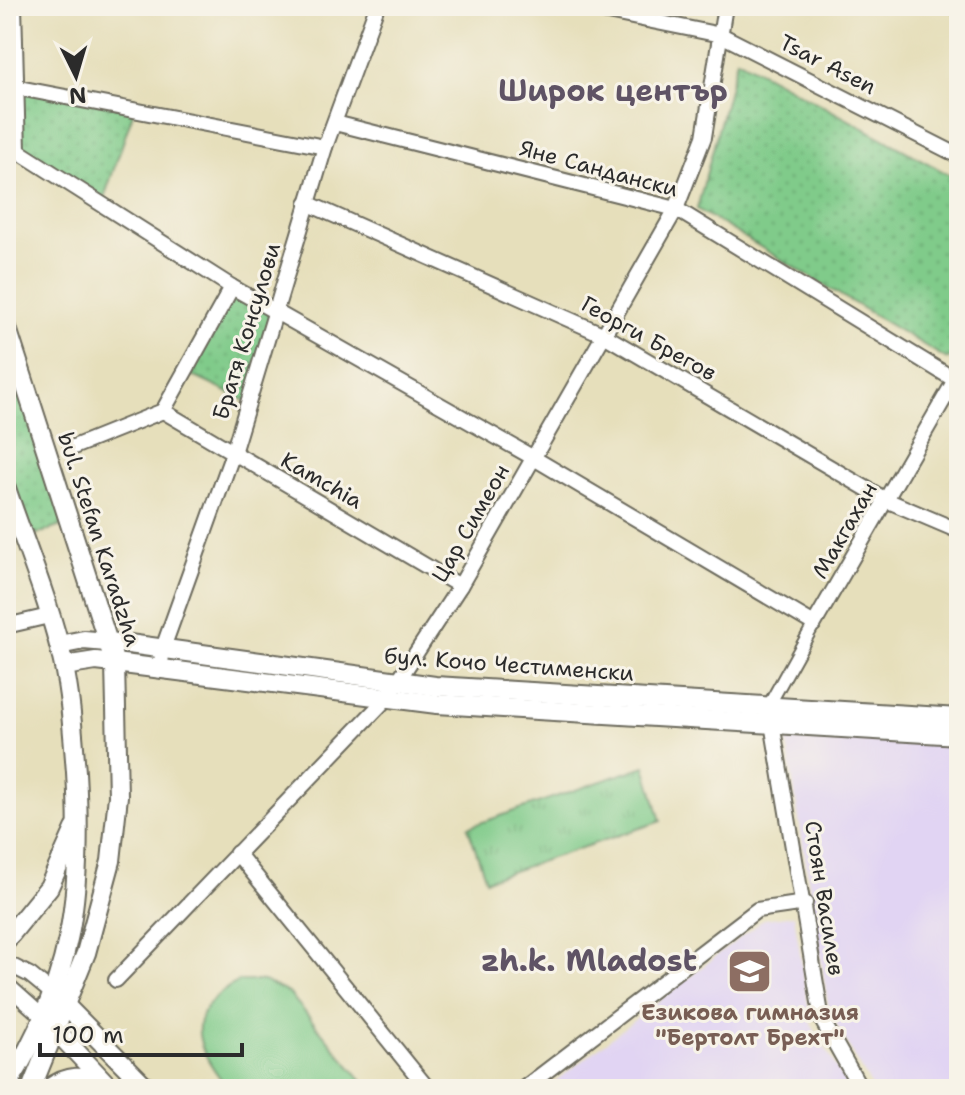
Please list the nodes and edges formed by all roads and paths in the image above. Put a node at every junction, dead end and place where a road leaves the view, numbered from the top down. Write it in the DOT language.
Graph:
graph roads {
  1 [pos="14,6"];
  2 [pos="377,6"];
  3 [pos="578,6"];
  4 [pos="725,6"];
  5 [pos="721,35"];
  6 [pos="19,88"];
  7 [pos="335,123"];
  8 [pos="325,147"];
  9 [pos="12,154"];
  10 [pos="959,156"];
  11 [pos="307,203"];
  12 [pos="676,209"];
  13 [pos="232,287"];
  14 [pos="276,311"];
  15 [pos="6,325"];
  16 [pos="602,334"];
  17 [pos="957,380"];
  18 [pos="163,411"];
  19 [pos="71,448"];
  20 [pos="233,453"];
  21 [pos="532,457"];
  22 [pos="6,488"];
  23 [pos="886,500"];
  24 [pos="959,531"];
  25 [pos="460,586"];
  26 [pos="49,616"];
  27 [pos="814,624"];
  28 [pos="6,626"];
  29 [pos="109,642"];
  30 [pos="59,645"];
  31 [pos="163,648"];
  32 [pos="115,664"];
  33 [pos="64,666"];
  34 [pos="160,670"];
  35 [pos="398,682"];
  36 [pos="386,699"];
  37 [pos="770,713"];
  38 [pos="959,718"];
  39 [pos="959,735"];
  40 [pos="79,819"];
  41 [pos="237,853"];
  42 [pos="805,903"];
  43 [pos="6,940"];
  44 [pos="6,963"];
  45 [pos="116,980"];
  46 [pos="6,984"];
  47 [pos="52,993"];
  48 [pos="68,1007"];
  49 [pos="43,1017"];
  50 [pos="57,1032"];
  51 [pos="6,1087"];
  52 [pos="31,1089"];
  53 [pos="48,1089"];
  54 [pos="109,1089"];
  55 [pos="148,1089"];
  56 [pos="428,1089"];
  57 [pos="523,1089"];
  58 [pos="861,1089"];
  1 -- 6 [label="street"];
  2 -- 7 [label="street, Братя Консулови"];
  3 -- 5 [label="street, Tsar Asen"];
  4 -- 5 [label="street, Цар Симеон"];
  5 -- 10 [label="street, Tsar Asen"];
  5 -- 12 [label="street, Цар Симеон"];
  6 -- 8 [label="street"];
  6 -- 9 [label="street"];
  7 -- 8 [label="street, Братя Консулови"];
  7 -- 12 [label="street, Яне Сандански"];
  8 -- 11 [label="street, Братя Консулови"];
  9 -- 13 [label="street"];
  11 -- 14 [label="street, Братя Консулови"];
  11 -- 16 [label="street, Георги Брегов"];
  12 -- 16 [label="street, Цар Симеон"];
  12 -- 17 [label="street, Яне Сандански"];
  13 -- 14 [label="street"];
  13 -- 18 [label="street"];
  14 -- 20 [label="street, Братя Консулови"];
  14 -- 21 [label="street"];
  15 -- 29 [label="street, bul. Stefan Karadzha"];
  16 -- 21 [label="street, Цар Симеон"];
  16 -- 23 [label="street, Георги Брегов"];
  17 -- 23 [label="street, Макгахан"];
  18 -- 19 [label="street"];
  18 -- 20 [label="street, Kamchia"];
  20 -- 25 [label="street, Kamchia"];
  20 -- 31 [label="street, Братя Консулови"];
  21 -- 25 [label="street, Цар Симеон"];
  21 -- 27 [label="street"];
  22 -- 26 [label="street"];
  23 -- 24 [label="street, Георги Брегов"];
  23 -- 27 [label="street, Макгахан"];
  25 -- 35 [label="street, Цар Симеон"];
  26 -- 28 [label="street"];
  26 -- 30 [label="street"];
  27 -- 37 [label="street, Макгахан"];
  29 -- 30 [label="street, бул. Кочо Честименски"];
  29 -- 31 [label="street, бул. Кочо Честименски"];
  29 -- 32 [label="street, bul. Stefan Karadzha"];
  30 -- 33 [label="street"];
  31 -- 34 [label="street, Братя Консулови"];
  31 -- 35 [label="street, бул. Кочо Честименски"];
  32 -- 33 [label="street, бул. Кочо Честименски"];
  32 -- 34 [label="street, бул. Кочо Честименски"];
  32 -- 48 [label="street, bul. Stefan Karadzha"];
  33 -- 40 [label="street"];
  34 -- 36 [label="street, бул. Кочо Честименски"];
  35 -- 36 [label="street, Цар Симеон"];
  35 -- 37 [label="street, бул. Кочо Честименски"];
  36 -- 37 [label="street, бул. Кочо Честименски"];
  36 -- 41 [label="street, Цар Симеон"];
  37 -- 38 [label="street, бул. Кочо Честименски"];
  37 -- 39 [label="street, бул. Кочо Честименски"];
  37 -- 42 [label="street, Стоян Василев"];
  40 -- 43 [label="street"];
  40 -- 47 [label="street"];
  41 -- 45 [label="street, Цар Симеон"];
  41 -- 56 [label="street"];
  42 -- 57 [label="street"];
  42 -- 58 [label="street, Стоян Василев"];
  44 -- 47 [label="street"];
  46 -- 49 [label="street"];
  47 -- 48 [label="street"];
  47 -- 49 [label="street"];
  48 -- 50 [label="street, bul. Stefan Karadzha"];
  48 -- 55 [label="street"];
  49 -- 50 [label="street"];
  49 -- 51 [label="street"];
  50 -- 52 [label="street"];
  50 -- 54 [label="street"];
  53 -- 54 [label="street"];
}
